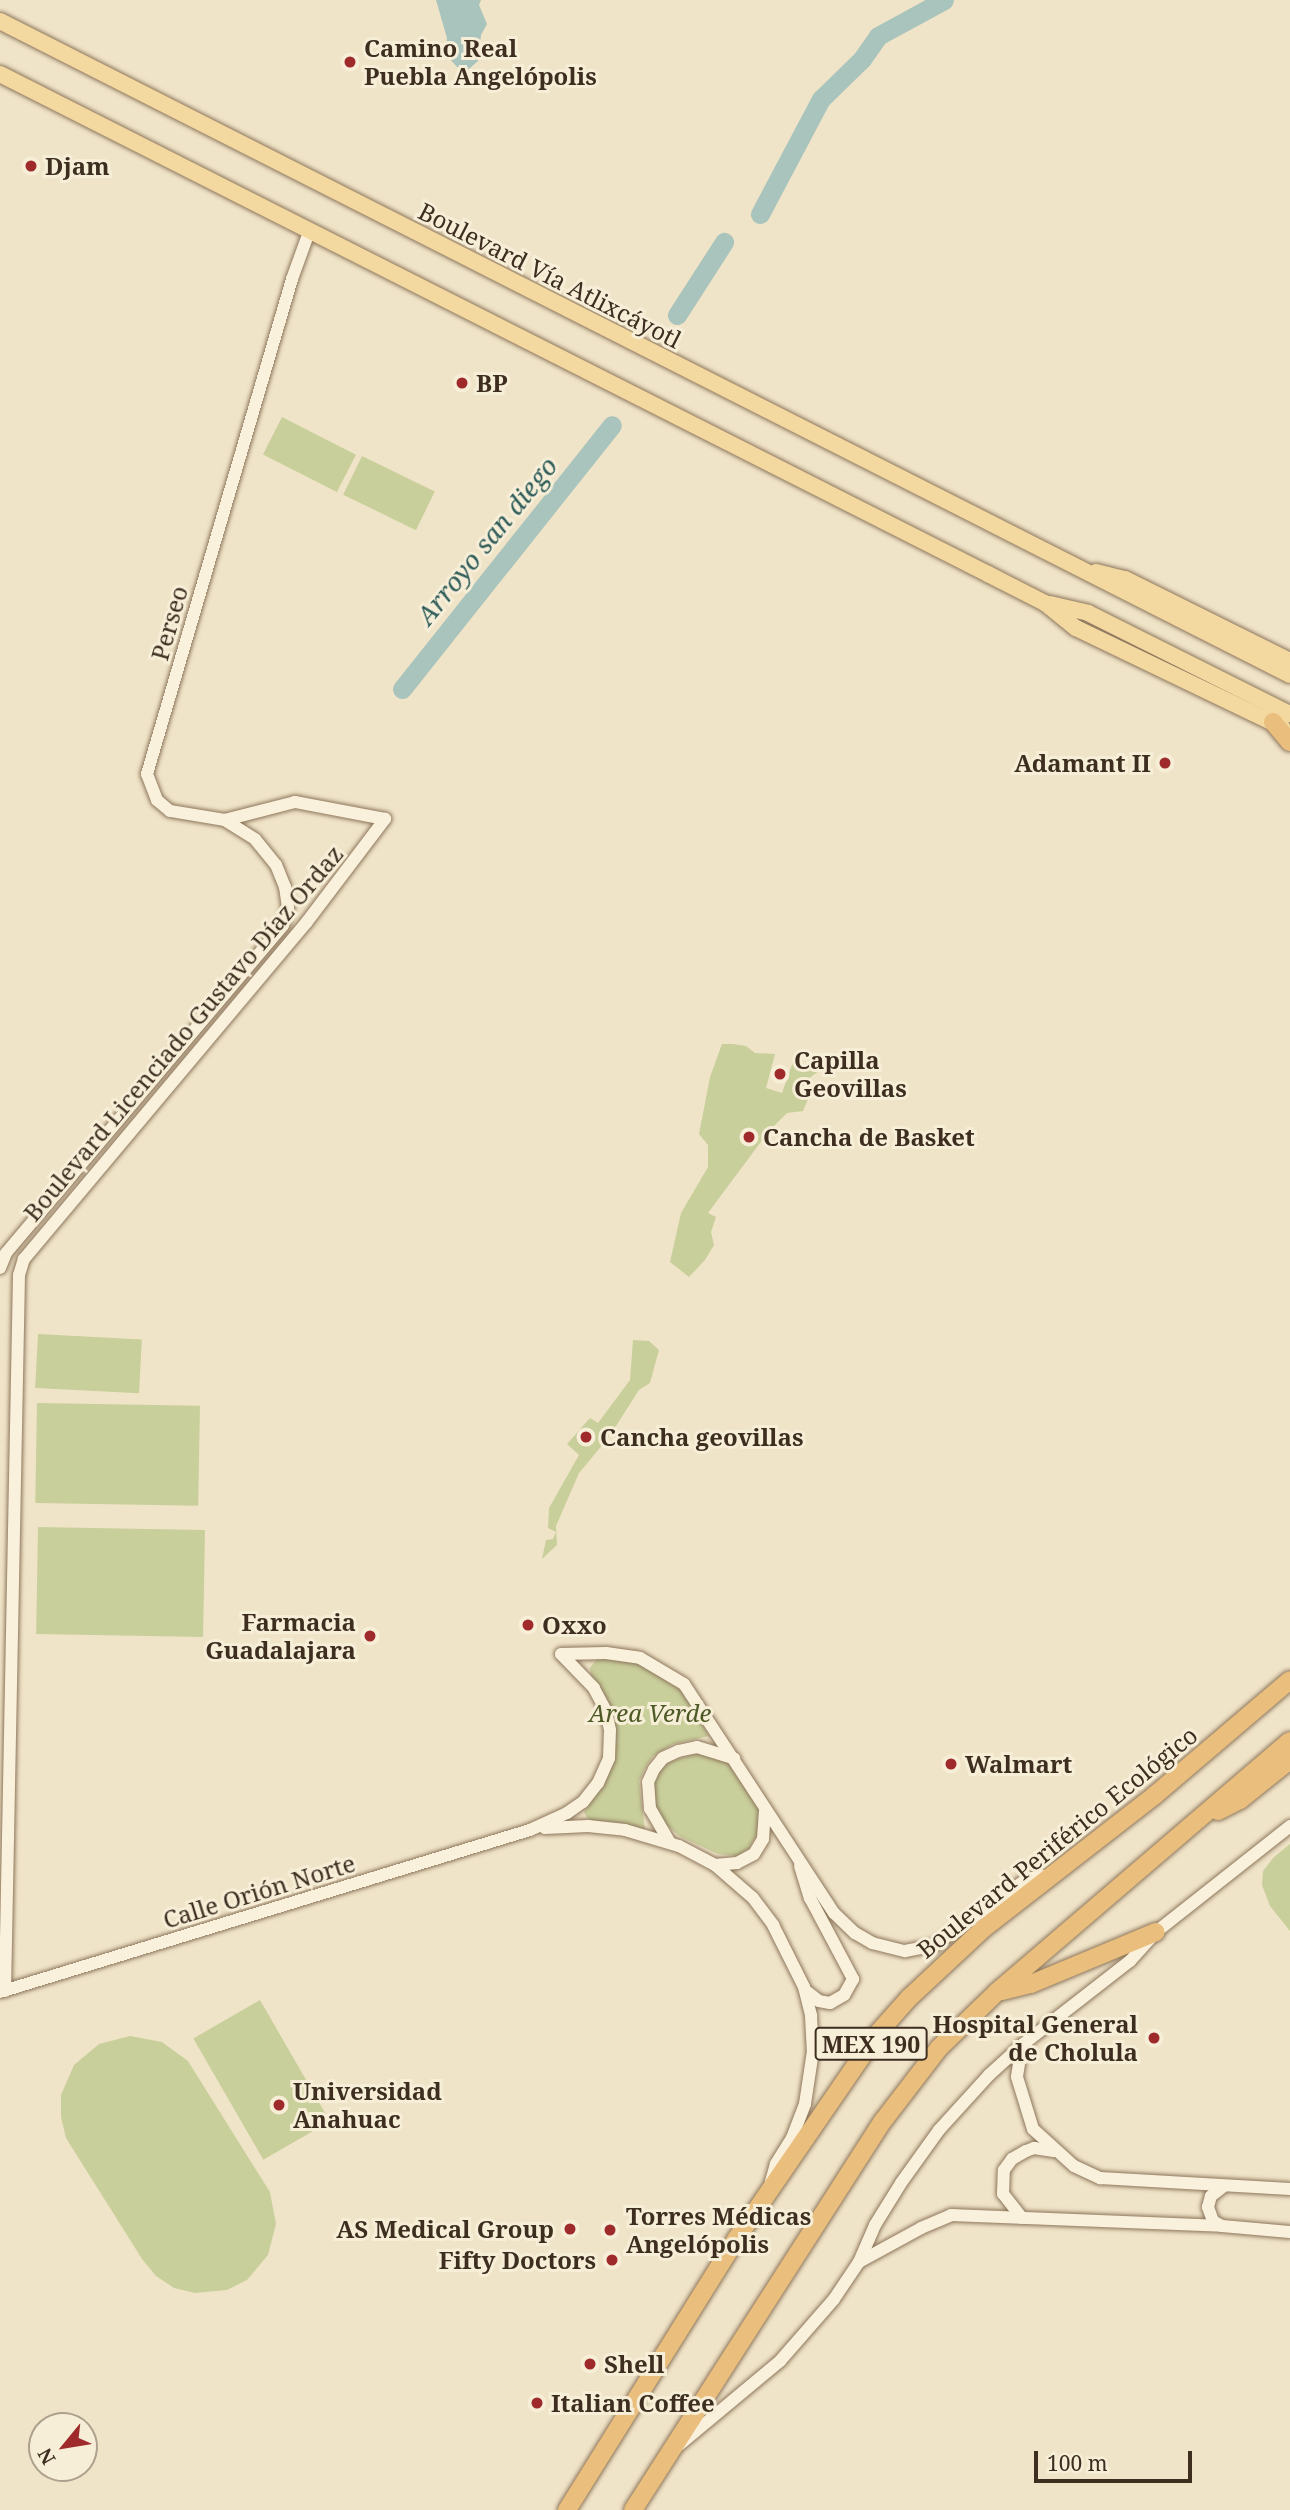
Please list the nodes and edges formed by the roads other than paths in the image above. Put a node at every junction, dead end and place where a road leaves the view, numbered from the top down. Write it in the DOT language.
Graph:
graph roads {
  1 [pos="0,21"];
  2 [pos="0,74"];
  3 [pos="309,232"];
  4 [pos="1080,570"];
  5 [pos="1045,603"];
  6 [pos="1290,661"];
  7 [pos="1290,676"];
  8 [pos="1290,714"];
  9 [pos="1273,722"];
  10 [pos="1290,731"];
  11 [pos="1290,742"];
  12 [pos="385,819"];
  13 [pos="225,820"];
  14 [pos="0,1268"];
  15 [pos="0,1452"];
  16 [pos="15,1452"];
  17 [pos="580,1653"];
  18 [pos="1290,1666"];
  19 [pos="586,1678"];
  20 [pos="1290,1680"];
  21 [pos="1290,1741"];
  22 [pos="734,1758"];
  23 [pos="1290,1760"];
  24 [pos="1155,1795"];
  25 [pos="583,1802"];
  26 [pos="765,1805"];
  27 [pos="1196,1822"];
  28 [pos="587,1826"];
  29 [pos="1290,1826"];
  30 [pos="530,1830"];
  31 [pos="670,1843"];
  32 [pos="798,1856"];
  33 [pos="715,1865"];
  34 [pos="1054,1875"];
  35 [pos="1156,1932"];
  36 [pos="804,1987"];
  37 [pos="2,1991"];
  38 [pos="998,1992"];
  39 [pos="1022,2045"];
  40 [pos="1055,2151"];
  41 [pos="1224,2186"];
  42 [pos="1290,2189"];
  43 [pos="768,2193"];
  44 [pos="1022,2218"];
  45 [pos="1222,2226"];
  46 [pos="1290,2232"];
  47 [pos="859,2262"];
  48 [pos="675,2448"];
  49 [pos="567,2510"];
  50 [pos="633,2510"];
  1 -- 4 [label="main road, Boulevard Vía Atlixcáyotl"];
  2 -- 3 [label="main road"];
  3 -- 5 [label="main road"];
  3 -- 13 [label="street, Perseo"];
  4 -- 6 [label="main road, Boulevard Vía Atlixcáyotl"];
  4 -- 7 [label="main road, Boulevard Vía Atlixcáyotl"];
  5 -- 8 [label="main road"];
  5 -- 9 [label="main road"];
  9 -- 10 [label="main road"];
  9 -- 11 [label="highway"];
  12 -- 13 [label="street, Perseo"];
  12 -- 16 [label="street, Boulevard Licenciado Gustavo Díaz Ordaz"];
  13 -- 14 [label="street, Boulevard Licenciado Gustavo Díaz Ordaz"];
  15 -- 16 [label="street"];
  16 -- 37 [label="street, Boulevard Licenciado Gustavo Díaz Ordaz"];
  17 -- 19 [label="street"];
  17 -- 19 [label="street"];
  17 -- 22 [label="street"];
  18 -- 24 [label="highway"];
  19 -- 25 [label="street, Calle Orión Norte"];
  20 -- 24 [label="highway, Boulevard Periférico Ecológico / MEX 190"];
  21 -- 27 [label="highway, MEX 190"];
  22 -- 26 [label="street"];
  22 -- 31 [label="street"];
  23 -- 27 [label="highway"];
  24 -- 34 [label="highway, Boulevard Periférico Ecológico / MEX 190"];
  25 -- 28 [label="street"];
  25 -- 30 [label="street, Calle Orión Norte"];
  26 -- 32 [label="street"];
  26 -- 33 [label="street"];
  27 -- 38 [label="highway, MEX 190"];
  28 -- 30 [label="street, Calle Orión Norte"];
  28 -- 31 [label="street, Calle Orión Norte"];
  29 -- 35 [label="street"];
  30 -- 37 [label="street, Calle Orión Norte"];
  31 -- 33 [label="street"];
  32 -- 34 [label="street"];
  32 -- 36 [label="street"];
  33 -- 36 [label="street"];
  34 -- 43 [label="highway, Boulevard Periférico Ecológico / MEX 190"];
  35 -- 38 [label="highway"];
  35 -- 39 [label="street"];
  36 -- 43 [label="street"];
  38 -- 48 [label="highway, MEX 190"];
  39 -- 40 [label="street"];
  39 -- 47 [label="street"];
  40 -- 41 [label="street"];
  40 -- 44 [label="street"];
  41 -- 42 [label="street"];
  41 -- 45 [label="street"];
  43 -- 49 [label="highway, Boulevard Periférico Ecológico / MEX 190"];
  44 -- 45 [label="street"];
  44 -- 47 [label="street"];
  45 -- 46 [label="street"];
  47 -- 48 [label="street"];
  48 -- 50 [label="highway, MEX 190"];
}
